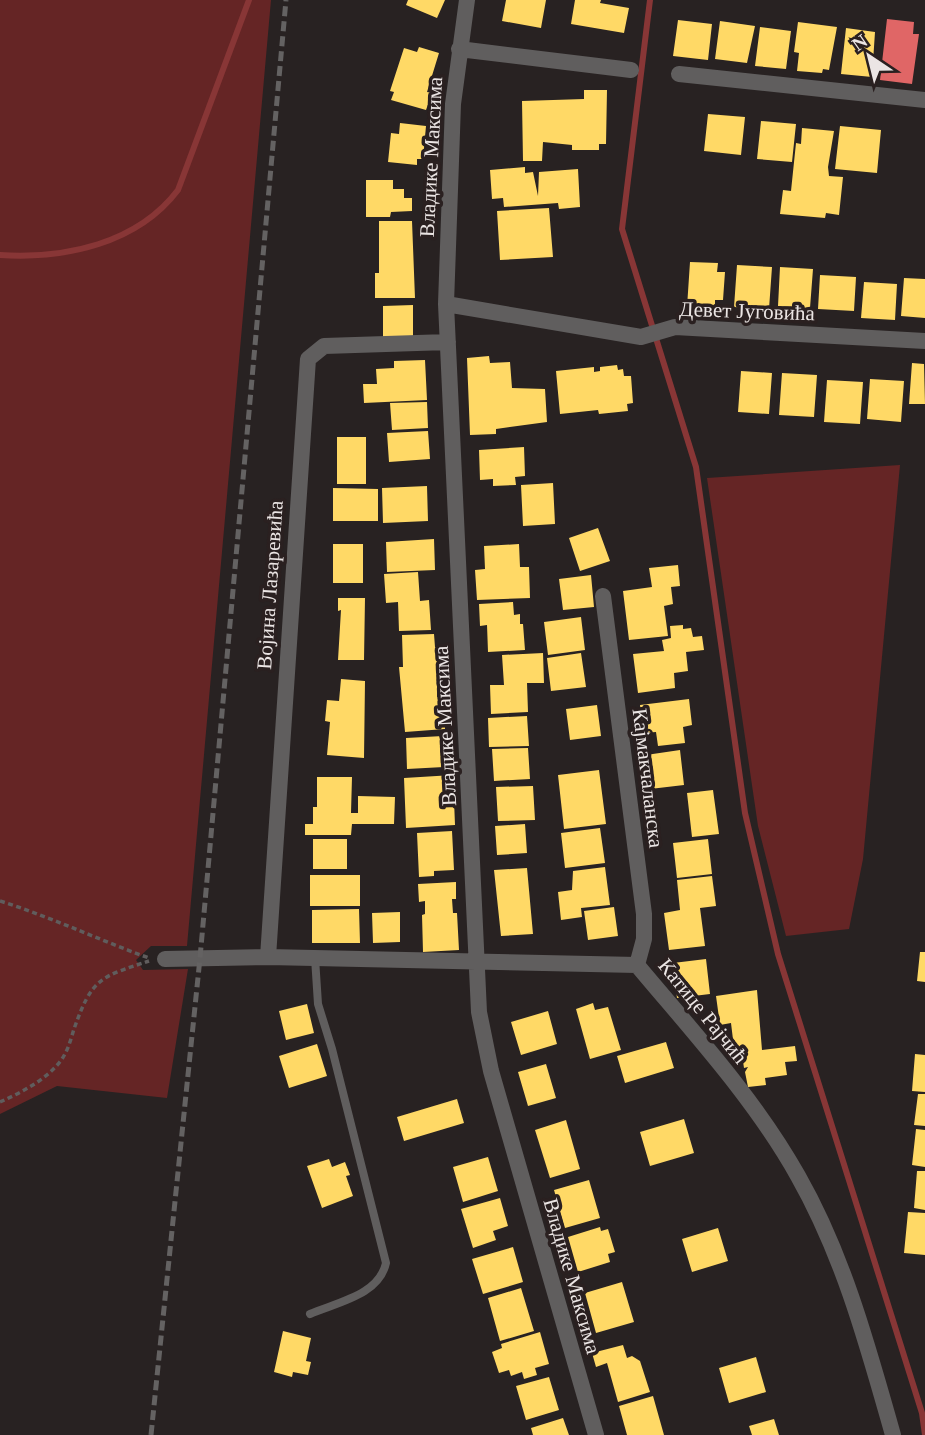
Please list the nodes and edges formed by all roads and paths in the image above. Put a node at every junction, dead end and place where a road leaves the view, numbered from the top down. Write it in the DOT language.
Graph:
graph roads {
  1 [pos="467,0"];
  2 [pos="460,49"];
  3 [pos="631,71"];
  4 [pos="679,74"];
  5 [pos="925,100"];
  6 [pos="446,304"];
  7 [pos="925,341"];
  8 [pos="447,342"];
  9 [pos="603,596"];
  10 [pos="0,901"];
  11 [pos="268,957"];
  12 [pos="315,958"];
  13 [pos="165,960"];
  14 [pos="477,961"];
  15 [pos="638,965"];
  16 [pos="0,1102"];
  17 [pos="310,1314"];
  18 [pos="596,1435"];
  19 [pos="893,1435"];
  1 -- 2 [label="street, Владике Максима"];
  2 -- 3 [label="street"];
  2 -- 6 [label="street, Владике Максима"];
  4 -- 5 [label="street"];
  6 -- 7 [label="street, Девет Југовића"];
  6 -- 8 [label="street, Владике Максима"];
  8 -- 11 [label="street, Војина Лазаревића"];
  8 -- 14 [label="street, Владике Максима"];
  9 -- 15 [label="street, Кајмакчаланска"];
  10 -- 16 [label="path"];
  11 -- 12 [label="street, Катице Рајчић"];
  11 -- 13 [label="street, Катице Рајчић"];
  12 -- 14 [label="street, Катице Рајчић"];
  12 -- 17 [label="lane"];
  14 -- 15 [label="street, Катице Рајчић"];
  14 -- 18 [label="street, Владике Максима"];
  15 -- 19 [label="street, Катице Рајчић"];
}
